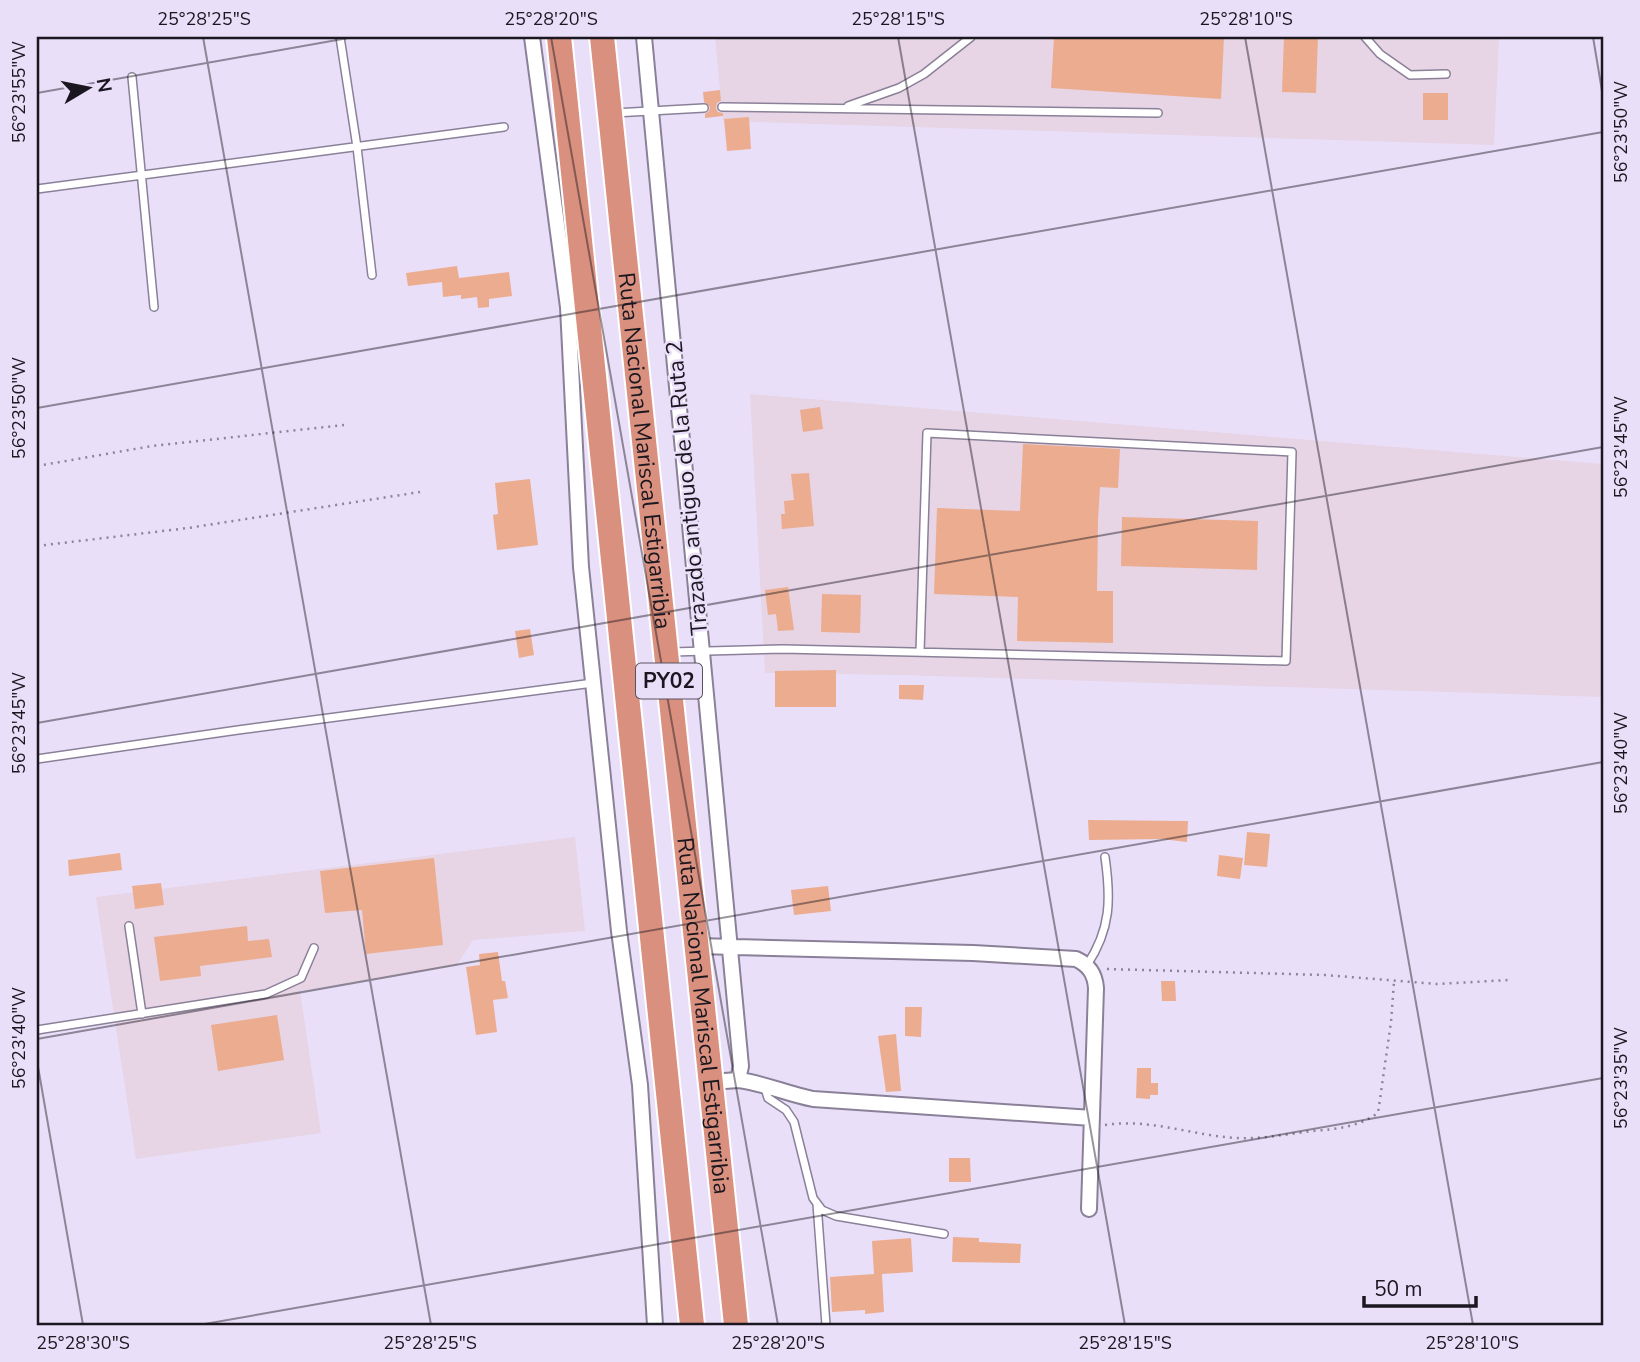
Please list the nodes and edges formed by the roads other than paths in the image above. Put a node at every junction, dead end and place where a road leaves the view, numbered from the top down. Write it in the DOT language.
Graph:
graph roads {
  1 [pos="340,37"];
  2 [pos="532,37"];
  3 [pos="559,37"];
  4 [pos="602,37"];
  5 [pos="644,37"];
  6 [pos="971,37"];
  7 [pos="1365,37"];
  8 [pos="1446,74"];
  9 [pos="132,77"];
  10 [pos="722,107"];
  11 [pos="705,108"];
  12 [pos="839,109"];
  13 [pos="652,111"];
  14 [pos="1158,113"];
  15 [pos="610,114"];
  16 [pos="504,127"];
  17 [pos="357,147"];
  18 [pos="140,175"];
  19 [pos="37,189"];
  20 [pos="372,275"];
  21 [pos="154,307"];
  22 [pos="702,652"];
  23 [pos="920,652"];
  24 [pos="666,653"];
  25 [pos="593,683"];
  26 [pos="37,760"];
  27 [pos="1105,858"];
  28 [pos="129,926"];
  29 [pos="697,946"];
  30 [pos="728,947"];
  31 [pos="314,948"];
  32 [pos="1088,967"];
  33 [pos="142,1014"];
  34 [pos="37,1030"];
  35 [pos="738,1080"];
  36 [pos="711,1082"];
  37 [pos="764,1085"];
  38 [pos="1092,1123"];
  39 [pos="817,1204"];
  40 [pos="1089,1209"];
  41 [pos="944,1234"];
  42 [pos="655,1325"];
  43 [pos="692,1325"];
  44 [pos="736,1325"];
  45 [pos="825,1325"];
  1 -- 17 [label="lane"];
  2 -- 25 [label="street"];
  3 -- 43 [label="highway, Ruta Nacional Mariscal Estigarribia / PY02"];
  4 -- 15 [label="highway, Ruta Nacional Mariscal Estigarribia / PY02"];
  5 -- 13 [label="street, Trazado antiguo de la Ruta 2"];
  6 -- 12 [label="lane"];
  7 -- 8 [label="lane"];
  9 -- 18 [label="lane"];
  10 -- 12 [label="lane"];
  11 -- 13 [label="lane"];
  12 -- 14 [label="lane"];
  13 -- 15 [label="lane"];
  13 -- 22 [label="street, Trazado antiguo de la Ruta 2"];
  15 -- 24 [label="highway, Ruta Nacional Mariscal Estigarribia / PY02"];
  16 -- 17 [label="lane"];
  17 -- 18 [label="lane"];
  17 -- 20 [label="lane"];
  18 -- 19 [label="lane"];
  18 -- 21 [label="lane"];
  22 -- 23 [label="lane"];
  22 -- 24 [label="lane"];
  22 -- 30 [label="street, Trazado antiguo de la Ruta 2"];
  23 -- 23 [label="lane"];
  24 -- 29 [label="highway, Ruta Nacional Mariscal Estigarribia / PY02"];
  25 -- 26 [label="lane"];
  25 -- 42 [label="street"];
  27 -- 32 [label="lane"];
  28 -- 33 [label="lane"];
  29 -- 30 [label="street"];
  29 -- 36 [label="highway, Ruta Nacional Mariscal Estigarribia / PY02"];
  30 -- 32 [label="street"];
  30 -- 35 [label="street, Trazado antiguo de la Ruta 2"];
  31 -- 33 [label="lane"];
  32 -- 38 [label="street"];
  33 -- 34 [label="lane"];
  35 -- 36 [label="street"];
  35 -- 37 [label="street"];
  36 -- 44 [label="highway, Ruta Nacional Mariscal Estigarribia / PY02"];
  37 -- 38 [label="street"];
  37 -- 39 [label="lane"];
  38 -- 40 [label="street"];
  39 -- 41 [label="lane"];
  39 -- 45 [label="lane"];
}
